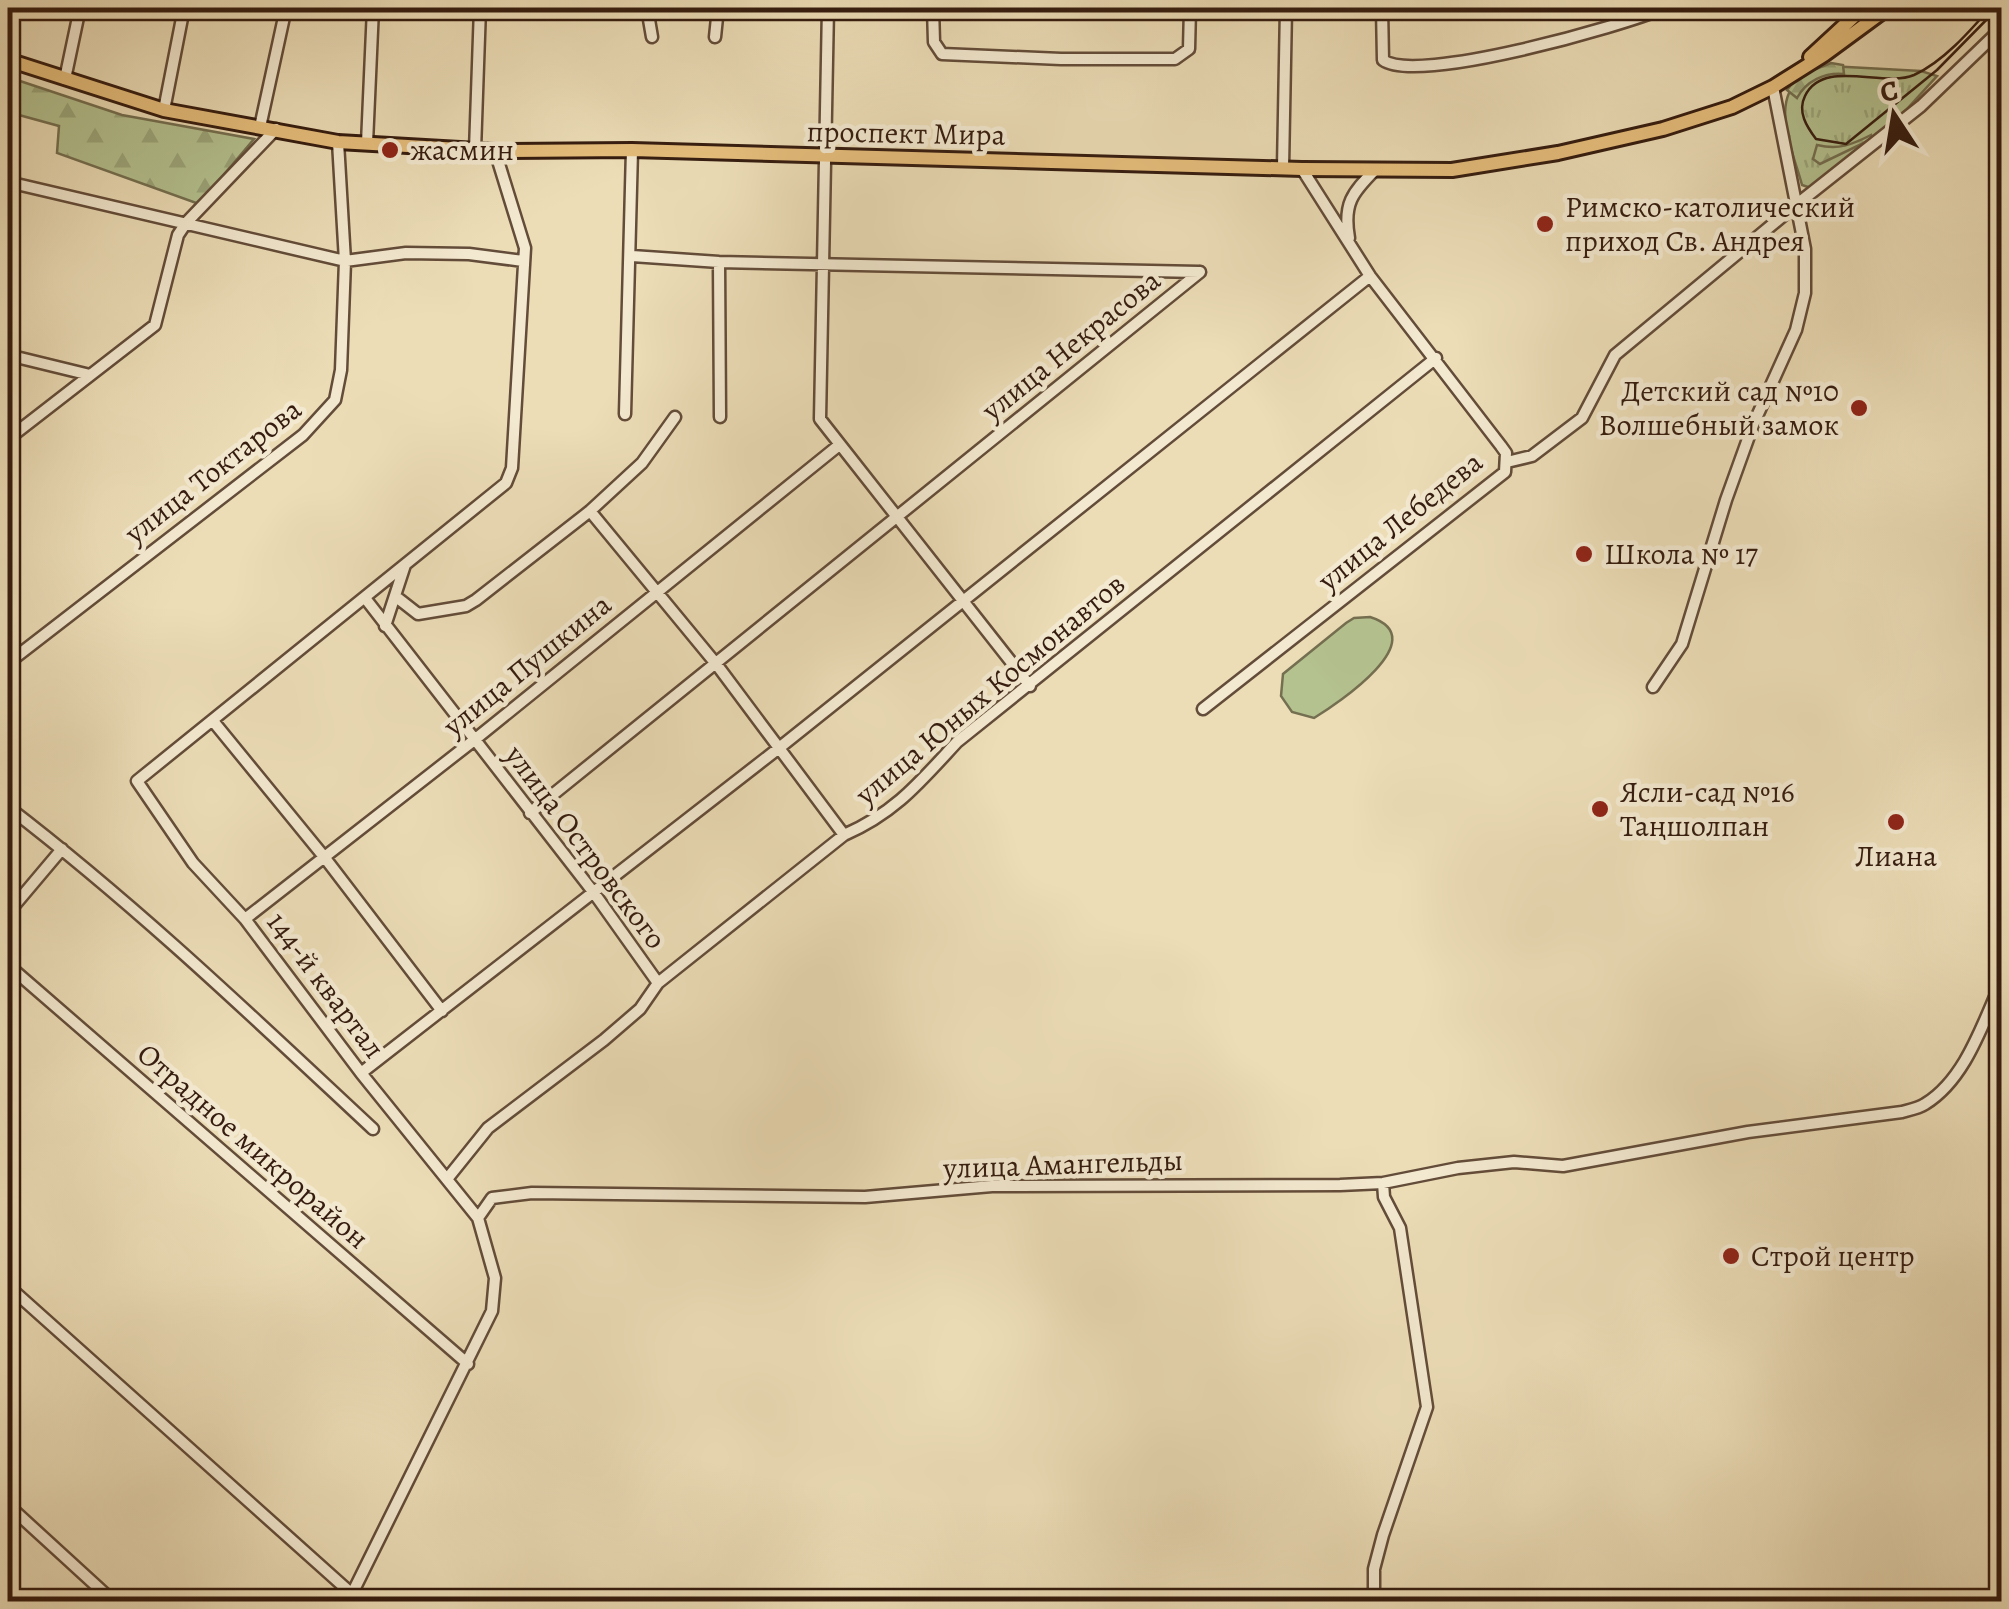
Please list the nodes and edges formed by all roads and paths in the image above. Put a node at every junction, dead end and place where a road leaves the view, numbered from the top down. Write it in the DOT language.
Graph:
graph roads {
  1 [pos="80,8"];
  2 [pos="184,8"];
  3 [pos="286,8"];
  4 [pos="373,8"];
  5 [pos="480,8"];
  6 [pos="647,8"];
  7 [pos="718,8"];
  8 [pos="828,8"];
  9 [pos="933,8"];
  10 [pos="1190,8"];
  11 [pos="1286,8"];
  12 [pos="1382,8"];
  13 [pos="1664,8"];
  14 [pos="1863,8"];
  15 [pos="1888,8"];
  16 [pos="2002,28"];
  17 [pos="715,36"];
  18 [pos="652,37"];
  19 [pos="8,60"];
  20 [pos="1797,70"];
  21 [pos="66,79"];
  22 [pos="1773,87"];
  23 [pos="164,110"];
  24 [pos="260,127"];
  25 [pos="276,129"];
  26 [pos="338,142"];
  27 [pos="368,143"];
  28 [pos="475,150"];
  29 [pos="632,150"];
  30 [pos="495,151"];
  31 [pos="825,156"];
  32 [pos="1283,167"];
  33 [pos="1302,169"];
  34 [pos="1376,170"];
  35 [pos="8,182"];
  36 [pos="1796,204"];
  37 [pos="186,223"];
  38 [pos="1350,244"];
  39 [pos="632,256"];
  40 [pos="344,261"];
  41 [pos="523,261"];
  42 [pos="719,262"];
  43 [pos="823,262"];
  44 [pos="1370,276"];
  45 [pos="8,355"];
  46 [pos="1436,358"];
  47 [pos="90,376"];
  48 [pos="626,414"];
  49 [pos="675,417"];
  50 [pos="720,417"];
  51 [pos="8,439"];
  52 [pos="838,446"];
  53 [pos="1507,462"];
  54 [pos="590,511"];
  55 [pos="898,518"];
  56 [pos="405,565"];
  57 [pos="656,592"];
  58 [pos="395,596"];
  59 [pos="364,598"];
  60 [pos="963,600"];
  61 [pos="385,626"];
  62 [pos="8,663"];
  63 [pos="717,665"];
  64 [pos="1030,686"];
  65 [pos="1653,687"];
  66 [pos="1203,709"];
  67 [pos="213,721"];
  68 [pos="474,740"];
  69 [pos="779,748"];
  70 [pos="8,807"];
  71 [pos="530,813"];
  72 [pos="844,836"];
  73 [pos="62,849"];
  74 [pos="325,858"];
  75 [pos="594,894"];
  76 [pos="8,913"];
  77 [pos="244,919"];
  78 [pos="8,964"];
  79 [pos="2002,981"];
  80 [pos="658,983"];
  81 [pos="442,1011"];
  82 [pos="362,1073"];
  83 [pos="373,1129"];
  84 [pos="447,1180"];
  85 [pos="1384,1183"];
  86 [pos="478,1218"];
  87 [pos="8,1286"];
  88 [pos="468,1364"];
  89 [pos="8,1504"];
  90 [pos="350,1598"];
  91 [pos="114,1602"];
  92 [pos="1374,1602"];
  1 -- 21 [label="street"];
  2 -- 23 [label="street"];
  3 -- 24 [label="street"];
  4 -- 27 [label="street"];
  5 -- 28 [label="street"];
  6 -- 18 [label="street"];
  7 -- 17 [label="street"];
  8 -- 31 [label="street"];
  9 -- 10 [label="street"];
  11 -- 32 [label="street"];
  12 -- 13 [label="street"];
  14 -- 20 [label="main road, проспект Мира"];
  15 -- 20 [label="main road, проспект Мира"];
  16 -- 36 [label="street"];
  19 -- 21 [label="main road, проспект Мира"];
  20 -- 22 [label="main road, проспект Мира"];
  21 -- 23 [label="main road, проспект Мира"];
  22 -- 34 [label="main road, проспект Мира"];
  22 -- 36 [label="street"];
  23 -- 24 [label="main road, проспект Мира"];
  24 -- 25 [label="main road, проспект Мира"];
  25 -- 26 [label="main road, проспект Мира"];
  25 -- 37 [label="street"];
  26 -- 27 [label="main road, проспект Мира"];
  26 -- 40 [label="street, улица Токтарова"];
  27 -- 28 [label="main road, проспект Мира"];
  28 -- 30 [label="main road, проспект Мира"];
  29 -- 30 [label="main road, проспект Мира"];
  29 -- 31 [label="main road, проспект Мира"];
  29 -- 39 [label="street"];
  30 -- 41 [label="street"];
  31 -- 32 [label="main road, проспект Мира"];
  31 -- 43 [label="street"];
  32 -- 33 [label="main road, проспект Мира"];
  33 -- 34 [label="main road, проспект Мира"];
  33 -- 38 [label="street, улица Лебедева"];
  34 -- 38 [label="street"];
  35 -- 37 [label="street"];
  36 -- 53 [label="street"];
  36 -- 65 [label="street"];
  37 -- 40 [label="street"];
  37 -- 47 [label="street"];
  38 -- 44 [label="street, улица Лебедева"];
  39 -- 42 [label="street, улица Некрасова"];
  39 -- 48 [label="street"];
  40 -- 41 [label="street"];
  40 -- 62 [label="street, улица Токтарова"];
  41 -- 56 [label="street"];
  42 -- 43 [label="street, улица Некрасова"];
  42 -- 50 [label="street"];
  43 -- 52 [label="street"];
  43 -- 55 [label="street, улица Некрасова"];
  44 -- 46 [label="street, улица Лебедева"];
  44 -- 60 [label="street"];
  45 -- 47 [label="street"];
  46 -- 53 [label="street, улица Лебедева"];
  46 -- 64 [label="street, улица Юных Космонавтов"];
  47 -- 51 [label="street"];
  49 -- 54 [label="street"];
  52 -- 55 [label="street"];
  52 -- 57 [label="street, улица Пушкина"];
  53 -- 66 [label="street, улица Лебедева"];
  54 -- 57 [label="street"];
  54 -- 58 [label="street"];
  55 -- 60 [label="street"];
  55 -- 63 [label="street, улица Некрасова"];
  56 -- 58 [label="street"];
  56 -- 59 [label="street"];
  57 -- 63 [label="street"];
  57 -- 68 [label="street, улица Пушкина"];
  58 -- 61 [label="street"];
  59 -- 61 [label="street, улица Островского"];
  59 -- 67 [label="street"];
  60 -- 64 [label="street"];
  60 -- 69 [label="street"];
  61 -- 68 [label="street, улица Островского"];
  63 -- 69 [label="street"];
  63 -- 71 [label="street, улица Некрасова"];
  64 -- 72 [label="street, улица Юных Космонавтов"];
  67 -- 74 [label="street"];
  67 -- 77 [label="street, 144-й квартал"];
  68 -- 71 [label="street, улица Островского"];
  68 -- 74 [label="street, улица Пушкина"];
  69 -- 72 [label="street"];
  69 -- 75 [label="street"];
  70 -- 73 [label="street"];
  71 -- 75 [label="street, улица Островского"];
  72 -- 80 [label="street, улица Юных Космонавтов"];
  73 -- 76 [label="street"];
  73 -- 83 [label="street"];
  74 -- 77 [label="street, улица Пушкина"];
  74 -- 81 [label="street"];
  75 -- 80 [label="street, улица Островского"];
  75 -- 81 [label="street"];
  77 -- 82 [label="street, 144-й квартал"];
  78 -- 88 [label="street, Отрадное микрорайон"];
  79 -- 85 [label="street, улица Амангельды"];
  80 -- 84 [label="street, улица Юных Космонавтов"];
  81 -- 82 [label="street"];
  82 -- 84 [label="street, 144-й квартал"];
  84 -- 86 [label="street, 144-й квартал"];
  85 -- 86 [label="street, улица Амангельды"];
  85 -- 92 [label="street"];
  86 -- 88 [label="street"];
  87 -- 90 [label="street"];
  88 -- 90 [label="street"];
  89 -- 91 [label="street"];
}
